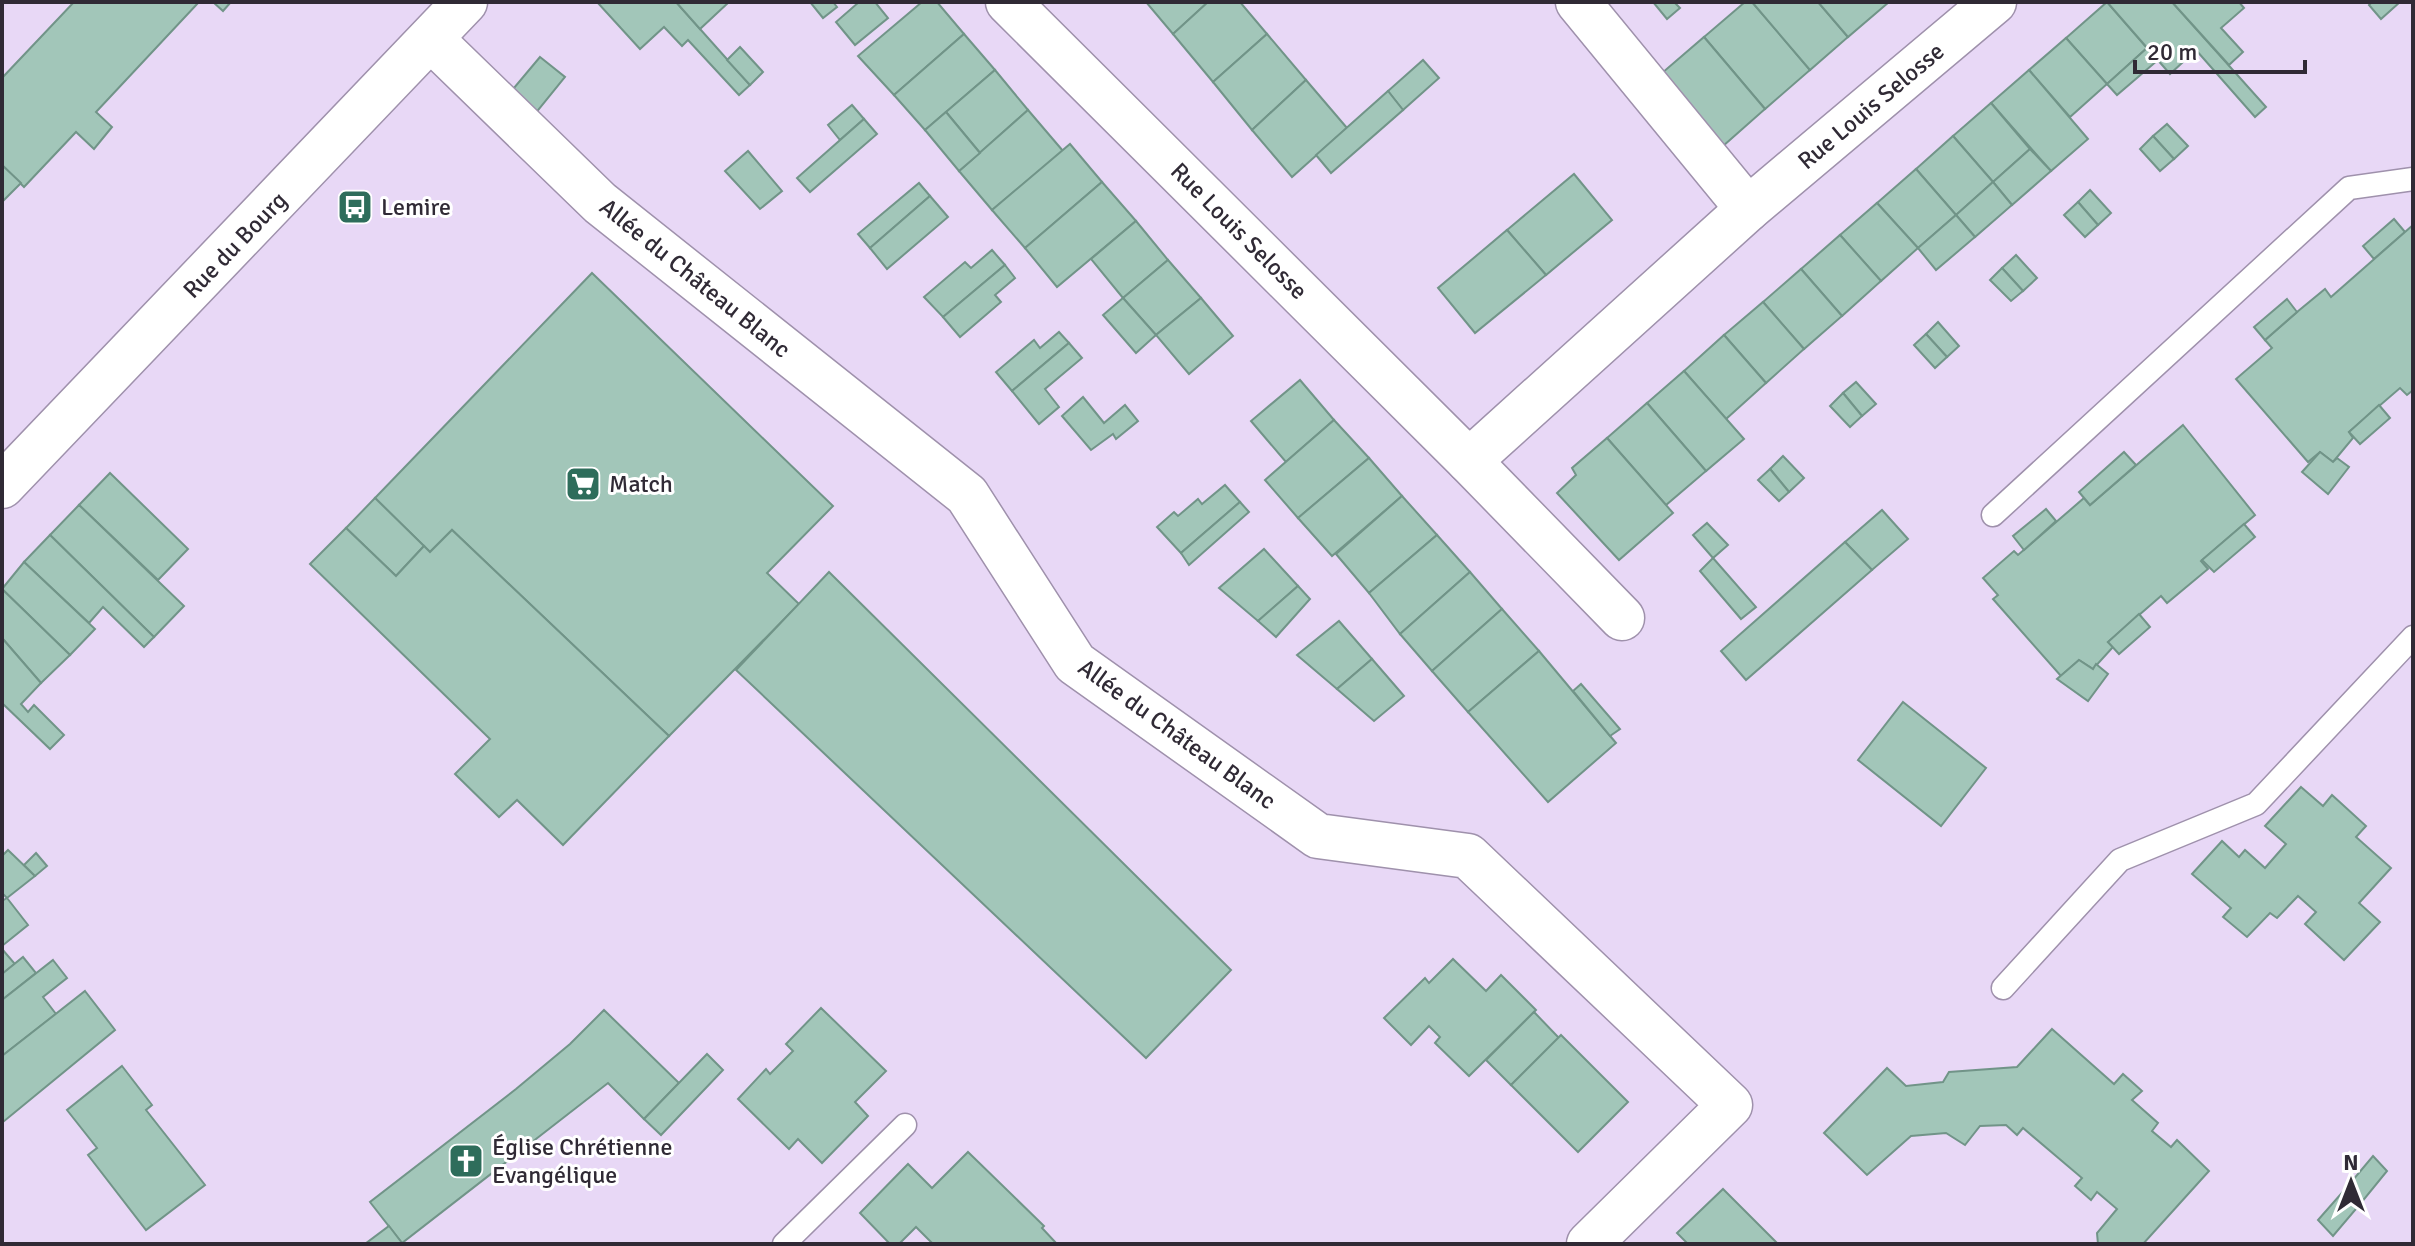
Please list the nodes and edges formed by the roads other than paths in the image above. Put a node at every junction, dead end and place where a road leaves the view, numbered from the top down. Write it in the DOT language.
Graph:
graph roads {
  1 [pos="465,2"];
  2 [pos="1008,2"];
  3 [pos="1578,2"];
  4 [pos="1994,2"];
  5 [pos="431,39"];
  6 [pos="2413,179"];
  7 [pos="1748,209"];
  8 [pos="1469,461"];
  9 [pos="2,486"];
  10 [pos="1993,515"];
  11 [pos="1622,618"];
  12 [pos="2413,637"];
  13 [pos="2003,988"];
  14 [pos="905,1125"];
  15 [pos="784,1244"];
  16 [pos="1589,1244"];
  1 -- 5 [label="street, Rue du Bourg"];
  2 -- 8 [label="street, Rue Louis Selosse"];
  3 -- 7 [label="street"];
  4 -- 7 [label="street, Rue Louis Selosse"];
  5 -- 9 [label="street, Rue du Bourg"];
  5 -- 16 [label="street, Allée du Château Blanc"];
  6 -- 10 [label="lane"];
  7 -- 8 [label="street, Rue Louis Selosse"];
  8 -- 11 [label="street, Rue Louis Selosse"];
  12 -- 13 [label="lane"];
  14 -- 15 [label="lane"];
}
